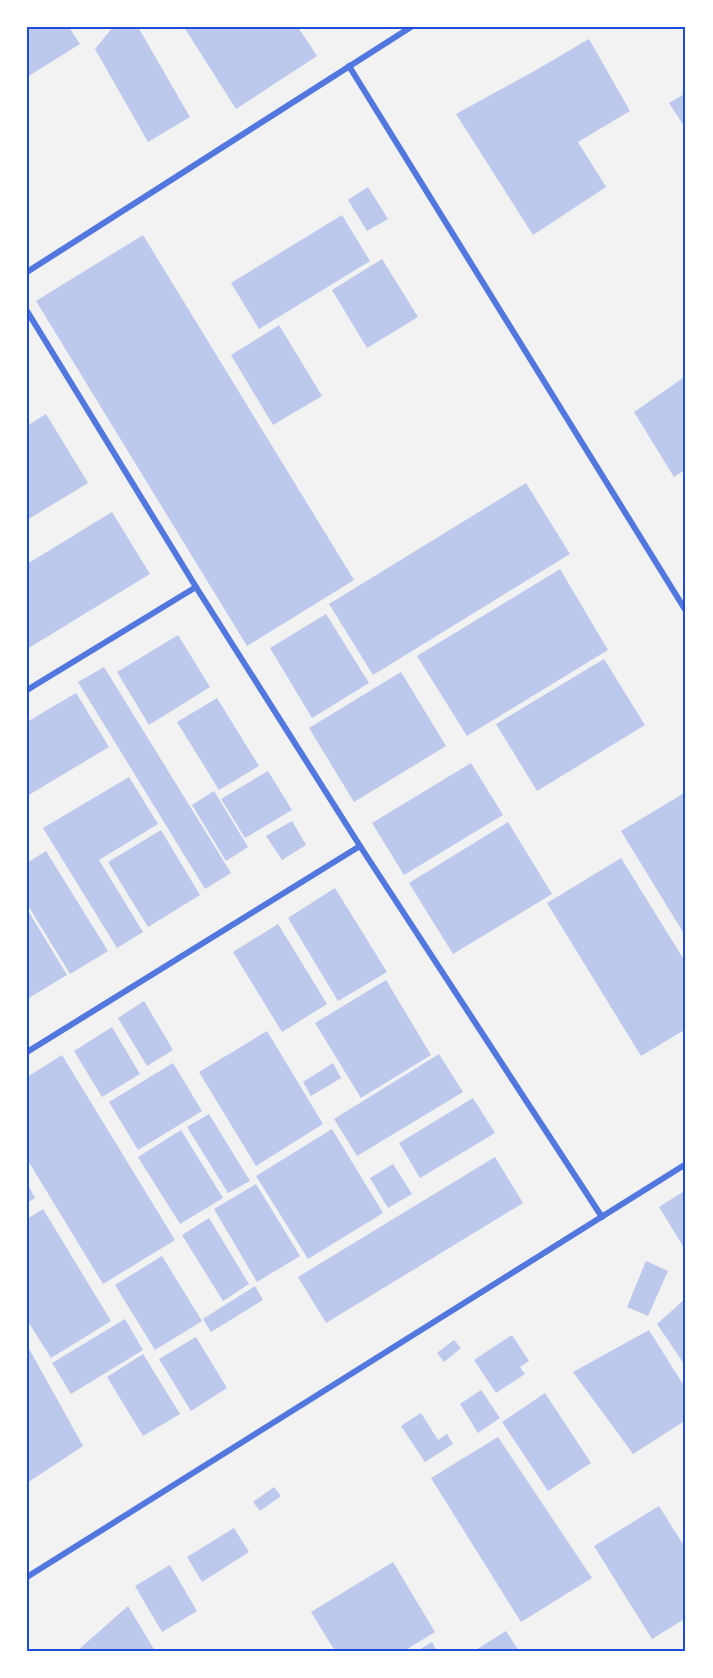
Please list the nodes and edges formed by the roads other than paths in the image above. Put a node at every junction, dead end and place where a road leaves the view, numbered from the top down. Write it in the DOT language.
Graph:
graph roads {
  1 [pos="411,27"];
  2 [pos="349,66"];
  3 [pos="27,272"];
  4 [pos="27,311"];
  5 [pos="196,587"];
  6 [pos="686,611"];
  7 [pos="27,690"];
  8 [pos="360,846"];
  9 [pos="27,1052"];
  10 [pos="686,1164"];
  11 [pos="602,1217"];
  12 [pos="27,1577"];
  1 -- 2 [label="street"];
  2 -- 3 [label="street"];
  2 -- 6 [label="street"];
  4 -- 5 [label="street"];
  5 -- 7 [label="street"];
  5 -- 8 [label="street"];
  8 -- 9 [label="street"];
  8 -- 11 [label="street"];
  10 -- 11 [label="street"];
  11 -- 12 [label="street"];
}
